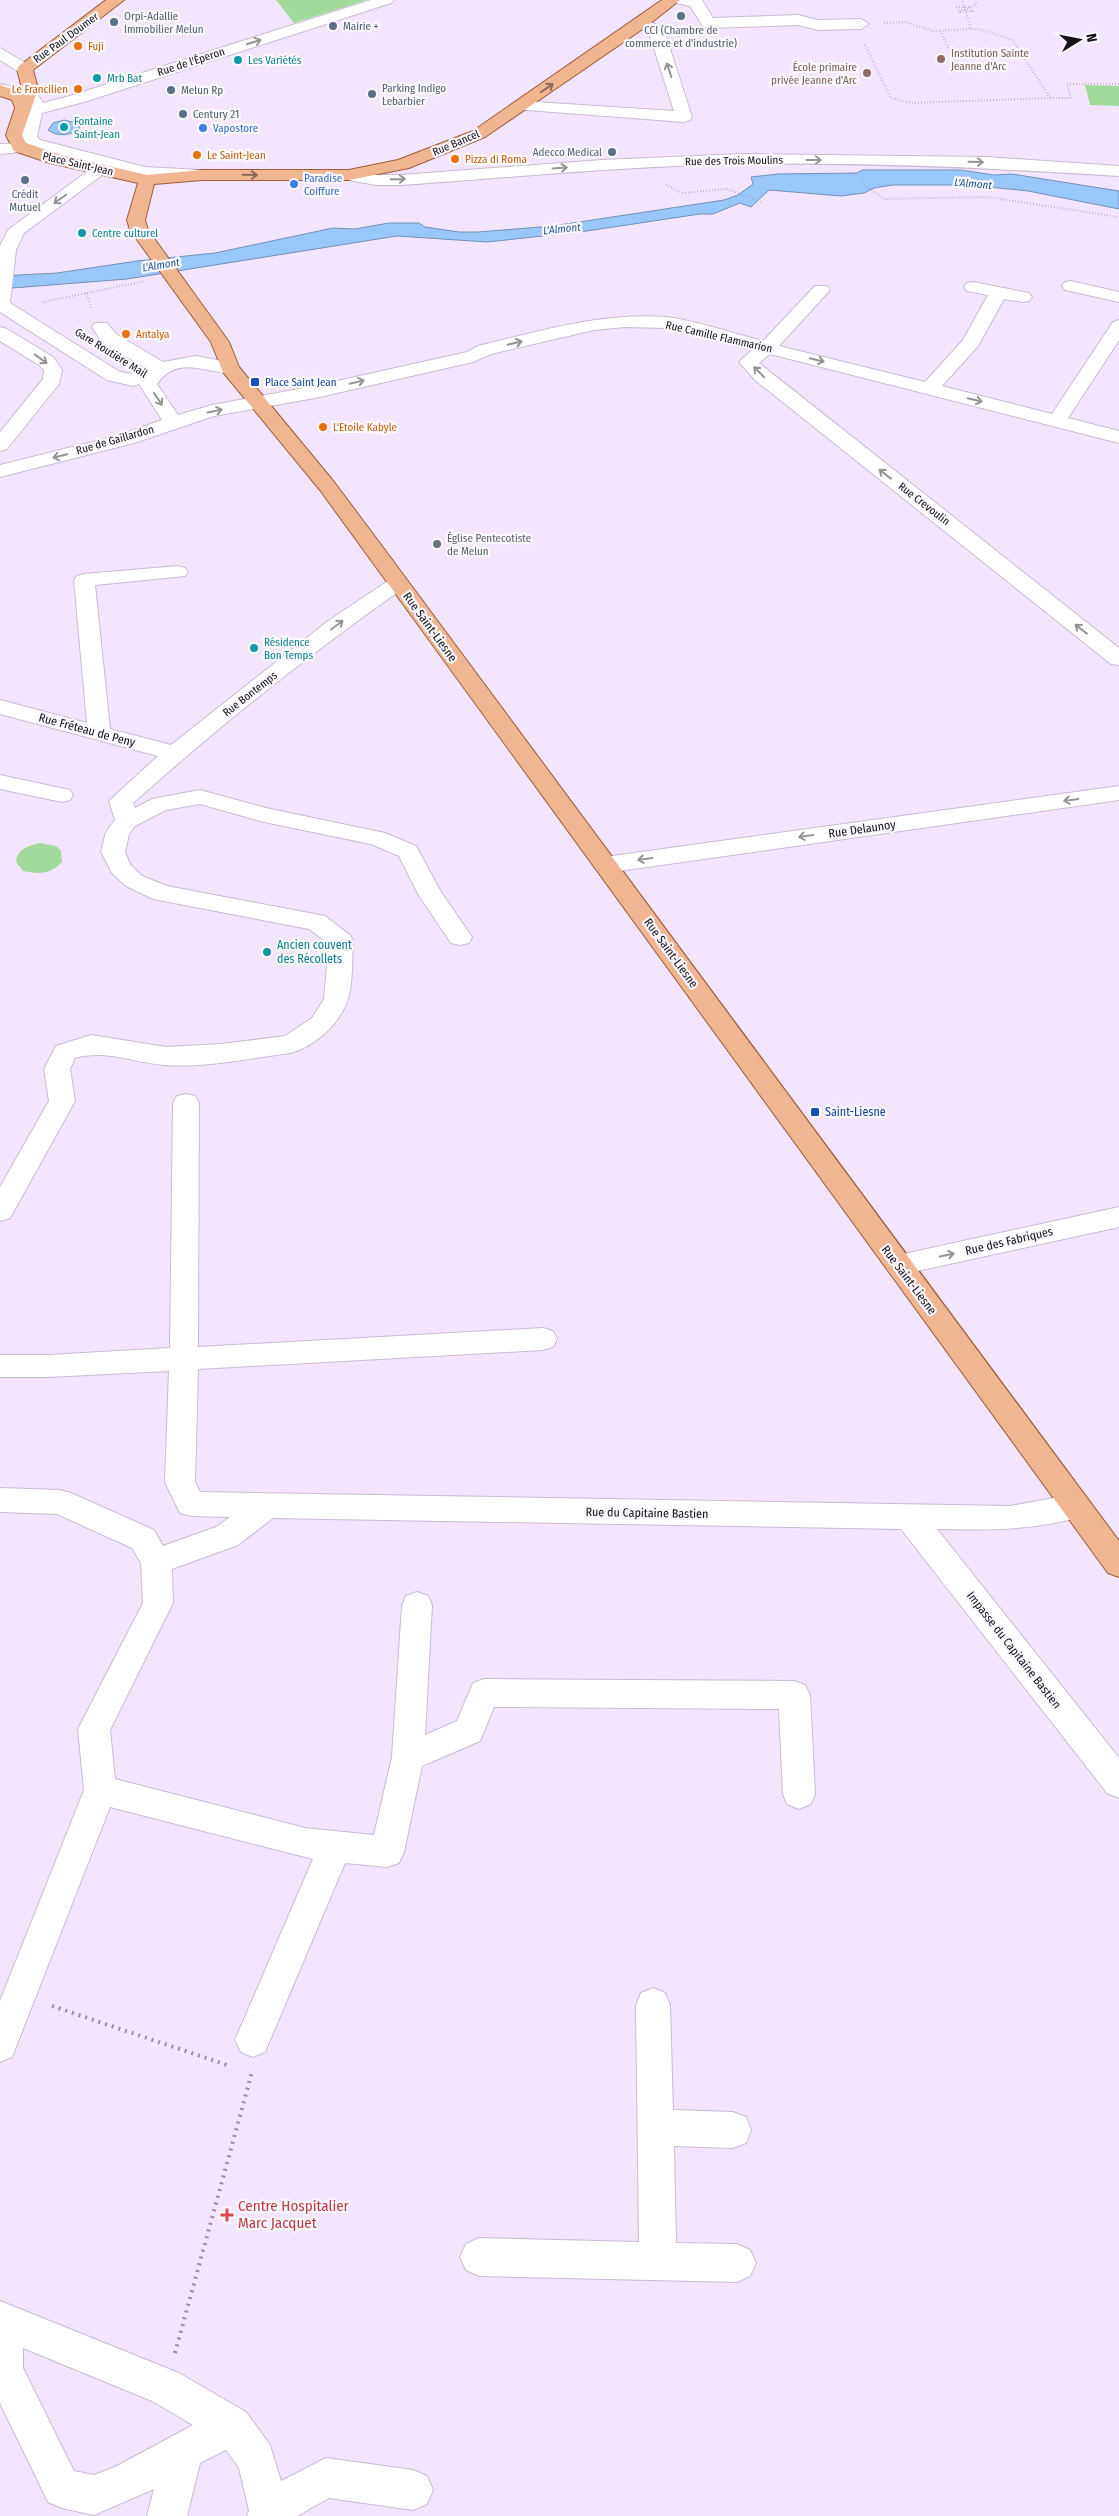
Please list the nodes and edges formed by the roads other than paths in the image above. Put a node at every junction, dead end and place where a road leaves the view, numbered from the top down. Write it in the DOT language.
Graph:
graph roads {
  1 [pos="116,0"];
  2 [pos="386,0"];
  3 [pos="672,0"];
  4 [pos="681,0"];
  5 [pos="642,24"];
  6 [pos="861,24"];
  7 [pos="0,53"];
  8 [pos="25,69"];
  9 [pos="3,90"];
  10 [pos="30,104"];
  11 [pos="520,106"];
  12 [pos="20,147"];
  13 [pos="0,149"];
  14 [pos="100,169"];
  15 [pos="1119,171"];
  16 [pos="202,175"];
  17 [pos="350,175"];
  18 [pos="147,180"];
  19 [pos="1071,286"];
  20 [pos="973,287"];
  21 [pos="822,290"];
  22 [pos="999,292"];
  23 [pos="3,293"];
  24 [pos="1023,297"];
  25 [pos="1119,297"];
  26 [pos="1119,326"];
  27 [pos="101,327"];
  28 [pos="0,333"];
  29 [pos="221,344"];
  30 [pos="767,348"];
  31 [pos="198,360"];
  32 [pos="230,368"];
  33 [pos="156,372"];
  34 [pos="929,388"];
  35 [pos="258,402"];
  36 [pos="1057,421"];
  37 [pos="173,422"];
  38 [pos="1119,437"];
  39 [pos="0,445"];
  40 [pos="2,467"];
  41 [pos="178,572"];
  42 [pos="398,583"];
  43 [pos="1119,660"];
  44 [pos="0,707"];
  45 [pos="99,733"];
  46 [pos="175,753"];
  47 [pos="0,782"];
  48 [pos="1119,793"];
  49 [pos="62,795"];
  50 [pos="127,821"];
  51 [pos="605,865"];
  52 [pos="460,936"];
  53 [pos="186,1104"];
  54 [pos="0,1211"];
  55 [pos="1119,1217"];
  56 [pos="900,1265"];
  57 [pos="543,1339"];
  58 [pos="184,1358"];
  59 [pos="0,1366"];
  60 [pos="0,1500"];
  61 [pos="267,1506"];
  62 [pos="1074,1506"];
  63 [pos="910,1518"];
  64 [pos="156,1562"];
  65 [pos="1119,1564"];
  66 [pos="418,1604"];
  67 [pos="408,1757"];
  68 [pos="1119,1783"];
  69 [pos="100,1790"];
  70 [pos="799,1794"];
  71 [pos="335,1846"];
  72 [pos="653,2004"];
  73 [pos="0,2045"];
  74 [pos="248,2055"];
  75 [pos="656,2126"];
  76 [pos="733,2130"];
  77 [pos="480,2257"];
  78 [pos="658,2261"];
  79 [pos="737,2263"];
  80 [pos="2,2321"];
  81 [pos="232,2426"];
  82 [pos="183,2451"];
  83 [pos="413,2490"];
  84 [pos="268,2513"];
  85 [pos="167,2516"];
  1 -- 8 [label="main road, Rue Paul Doumer"];
  10 -- 2 [label="street, Rue de l'Éperon, one-way"];
  3 -- 5 [label="main road, Rue Bancel"];
  4 -- 6 [label="street"];
  11 -- 5 [label="main road, Rue Bancel, one-way"];
  11 -- 5 [label="street, one-way"];
  7 -- 8 [label="street"];
  8 -- 10 [label="main road, Rue Paul Doumer"];
  9 -- 10 [label="street"];
  10 -- 12 [label="main road"];
  10 -- 16 [label="street"];
  11 -- 17 [label="main road, Rue Bancel"];
  12 -- 13 [label="street"];
  12 -- 14 [label="main road, Place Saint-Jean"];
  14 -- 18 [label="main road, Place Saint-Jean"];
  14 -- 23 [label="street, one-way"];
  17 -- 15 [label="street, Rue des Trois Moulins, one-way"];
  16 -- 17 [label="main road, Rue Bancel, one-way"];
  16 -- 18 [label="main road, Place Saint-Jean"];
  18 -- 29 [label="main road, Rue Saint-Liesne"];
  19 -- 25 [label="street"];
  20 -- 22 [label="street"];
  21 -- 30 [label="street"];
  22 -- 24 [label="street"];
  22 -- 34 [label="street"];
  23 -- 33 [label="street, Gare Routière Mail"];
  23 -- 33 [label="street, Gare Routière Mail"];
  26 -- 36 [label="street"];
  27 -- 33 [label="street"];
  28 -- 39 [label="street, one-way"];
  29 -- 31 [label="street"];
  29 -- 32 [label="main road, Rue Saint-Liesne"];
  30 -- 34 [label="street, Rue Camille Flammarion, one-way"];
  35 -- 30 [label="street, Rue Camille Flammarion, one-way"];
  43 -- 30 [label="street, Rue Crevoulin, one-way"];
  31 -- 32 [label="street"];
  31 -- 33 [label="street"];
  32 -- 35 [label="main road, Rue Saint-Liesne"];
  33 -- 37 [label="street, one-way"];
  34 -- 36 [label="street, Rue Camille Flammarion, one-way"];
  37 -- 35 [label="street, Rue de Gaillardon, one-way"];
  35 -- 42 [label="main road, Rue Saint-Liesne"];
  36 -- 38 [label="street, Rue Camille Flammarion"];
  37 -- 40 [label="street, Rue de Gaillardon, one-way"];
  41 -- 45 [label="street"];
  46 -- 42 [label="street, Rue Bontemps, one-way"];
  42 -- 51 [label="main road, Rue Saint-Liesne"];
  44 -- 45 [label="street, Rue Fréteau de Peny"];
  45 -- 46 [label="street, Rue Fréteau de Peny"];
  46 -- 50 [label="street, Rue Bontemps"];
  47 -- 49 [label="street"];
  48 -- 51 [label="street, Rue Delaunoy, one-way"];
  50 -- 52 [label="street"];
  50 -- 54 [label="street"];
  51 -- 56 [label="main road, Rue Saint-Liesne"];
  53 -- 58 [label="street"];
  56 -- 55 [label="street, Rue des Fabriques, one-way"];
  56 -- 62 [label="main road, Rue Saint-Liesne"];
  57 -- 58 [label="street"];
  58 -- 59 [label="street"];
  58 -- 61 [label="street, Rue du Capitaine Bastien"];
  60 -- 64 [label="street"];
  61 -- 63 [label="street, Rue du Capitaine Bastien"];
  61 -- 64 [label="street"];
  62 -- 63 [label="street, Rue du Capitaine Bastien"];
  62 -- 65 [label="main road, Rue Saint-Liesne"];
  63 -- 68 [label="street, Impasse du Capitaine Bastien"];
  64 -- 69 [label="street"];
  66 -- 67 [label="street"];
  67 -- 70 [label="street"];
  67 -- 71 [label="street"];
  69 -- 71 [label="street"];
  69 -- 73 [label="street"];
  71 -- 74 [label="street"];
  72 -- 75 [label="street"];
  75 -- 76 [label="street"];
  75 -- 78 [label="street"];
  77 -- 78 [label="street"];
  78 -- 79 [label="street"];
  80 -- 81 [label="street"];
  80 -- 82 [label="street"];
  81 -- 82 [label="street"];
  81 -- 84 [label="street"];
  82 -- 85 [label="street"];
  83 -- 84 [label="street"];
}
